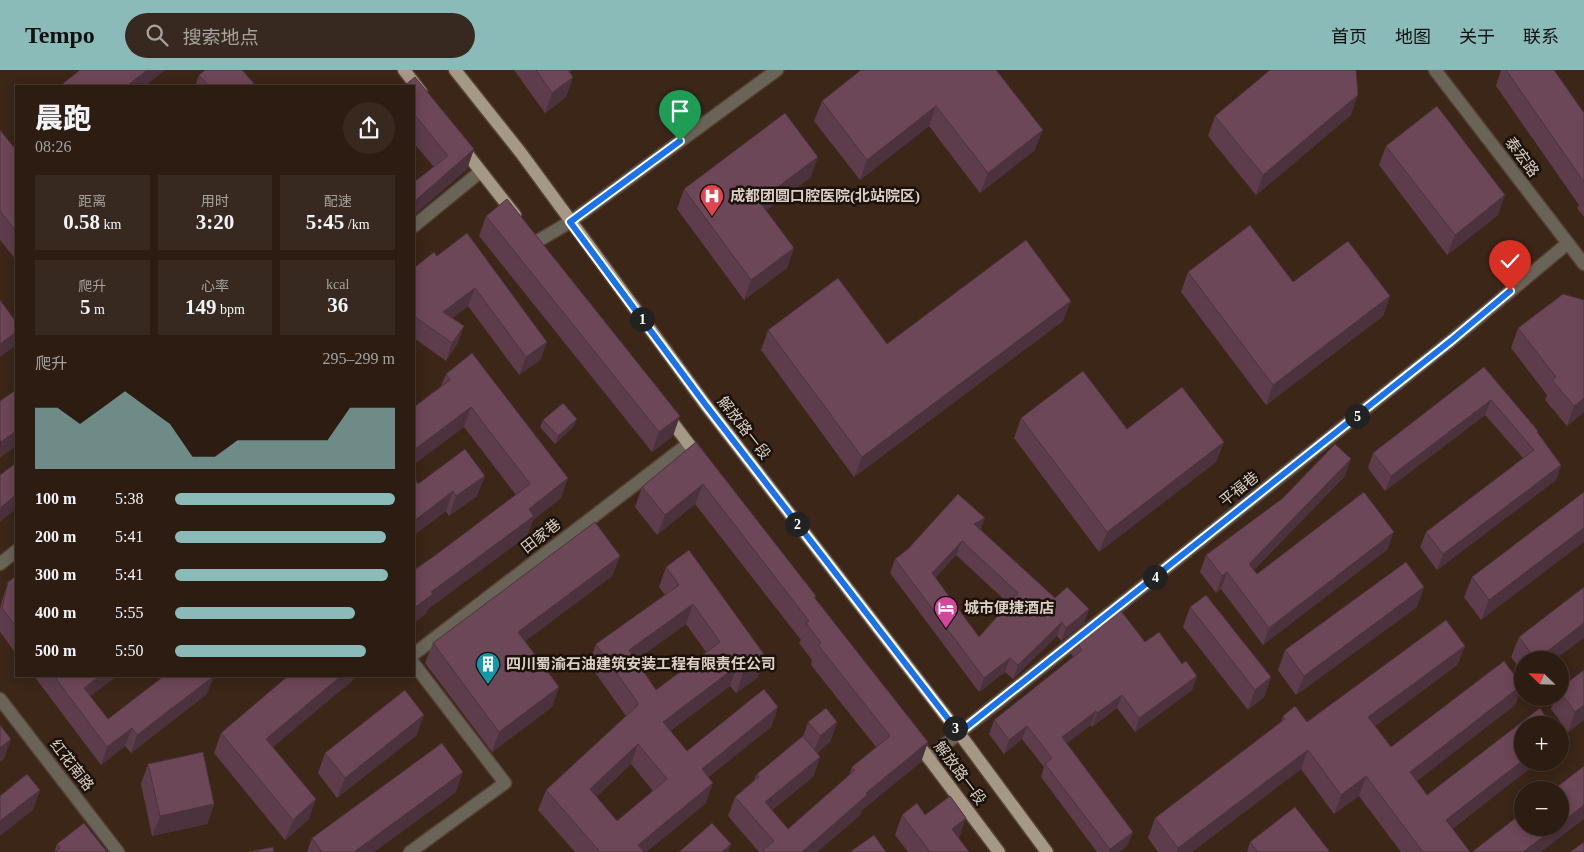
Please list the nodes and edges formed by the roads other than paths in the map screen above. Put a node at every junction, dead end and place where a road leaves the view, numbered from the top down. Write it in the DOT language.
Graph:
graph roads {
  1 [pos="404,70"];
  2 [pos="454,70"];
  3 [pos="777,70"];
  4 [pos="1435,70"];
  5 [pos="428,101"];
  6 [pos="451,133"];
  7 [pos="480,172"];
  8 [pos="570,222"];
  9 [pos="415,225"];
  10 [pos="533,239"];
  11 [pos="1568,243"];
  12 [pos="1584,264"];
  13 [pos="656,401"];
  14 [pos="688,444"];
  15 [pos="706,467"];
  16 [pos="15,552"];
  17 [pos="0,564"];
  18 [pos="415,653"];
  19 [pos="415,665"];
  20 [pos="0,699"];
  21 [pos="959,733"];
  22 [pos="910,734"];
  23 [pos="928,758"];
  24 [pos="118,852"];
  25 [pos="410,852"];
  26 [pos="999,852"];
  27 [pos="1047,852"];
  1 -- 5 [label="main road"];
  2 -- 8 [label="main road, 解放路一段"];
  3 -- 8 [label="street"];
  4 -- 11 [label="street, 泰宏路"];
  6 -- 7 [label="main road"];
  7 -- 9 [label="street"];
  7 -- 10 [label="main road"];
  8 -- 10 [label="street"];
  8 -- 21 [label="main road, 解放路一段"];
  11 -- 12 [label="street, 泰宏路"];
  11 -- 21 [label="street, 平福巷"];
  13 -- 14 [label="main road"];
  14 -- 15 [label="main road"];
  14 -- 18 [label="street, 田家巷"];
  16 -- 17 [label="street"];
  19 -- 25 [label="street"];
  20 -- 24 [label="street, 红花南路"];
  21 -- 23 [label="street, 平福巷"];
  21 -- 27 [label="main road, 解放路一段"];
  22 -- 23 [label="main road, 解放路一段"];
  23 -- 26 [label="main road, 解放路一段"];
}
